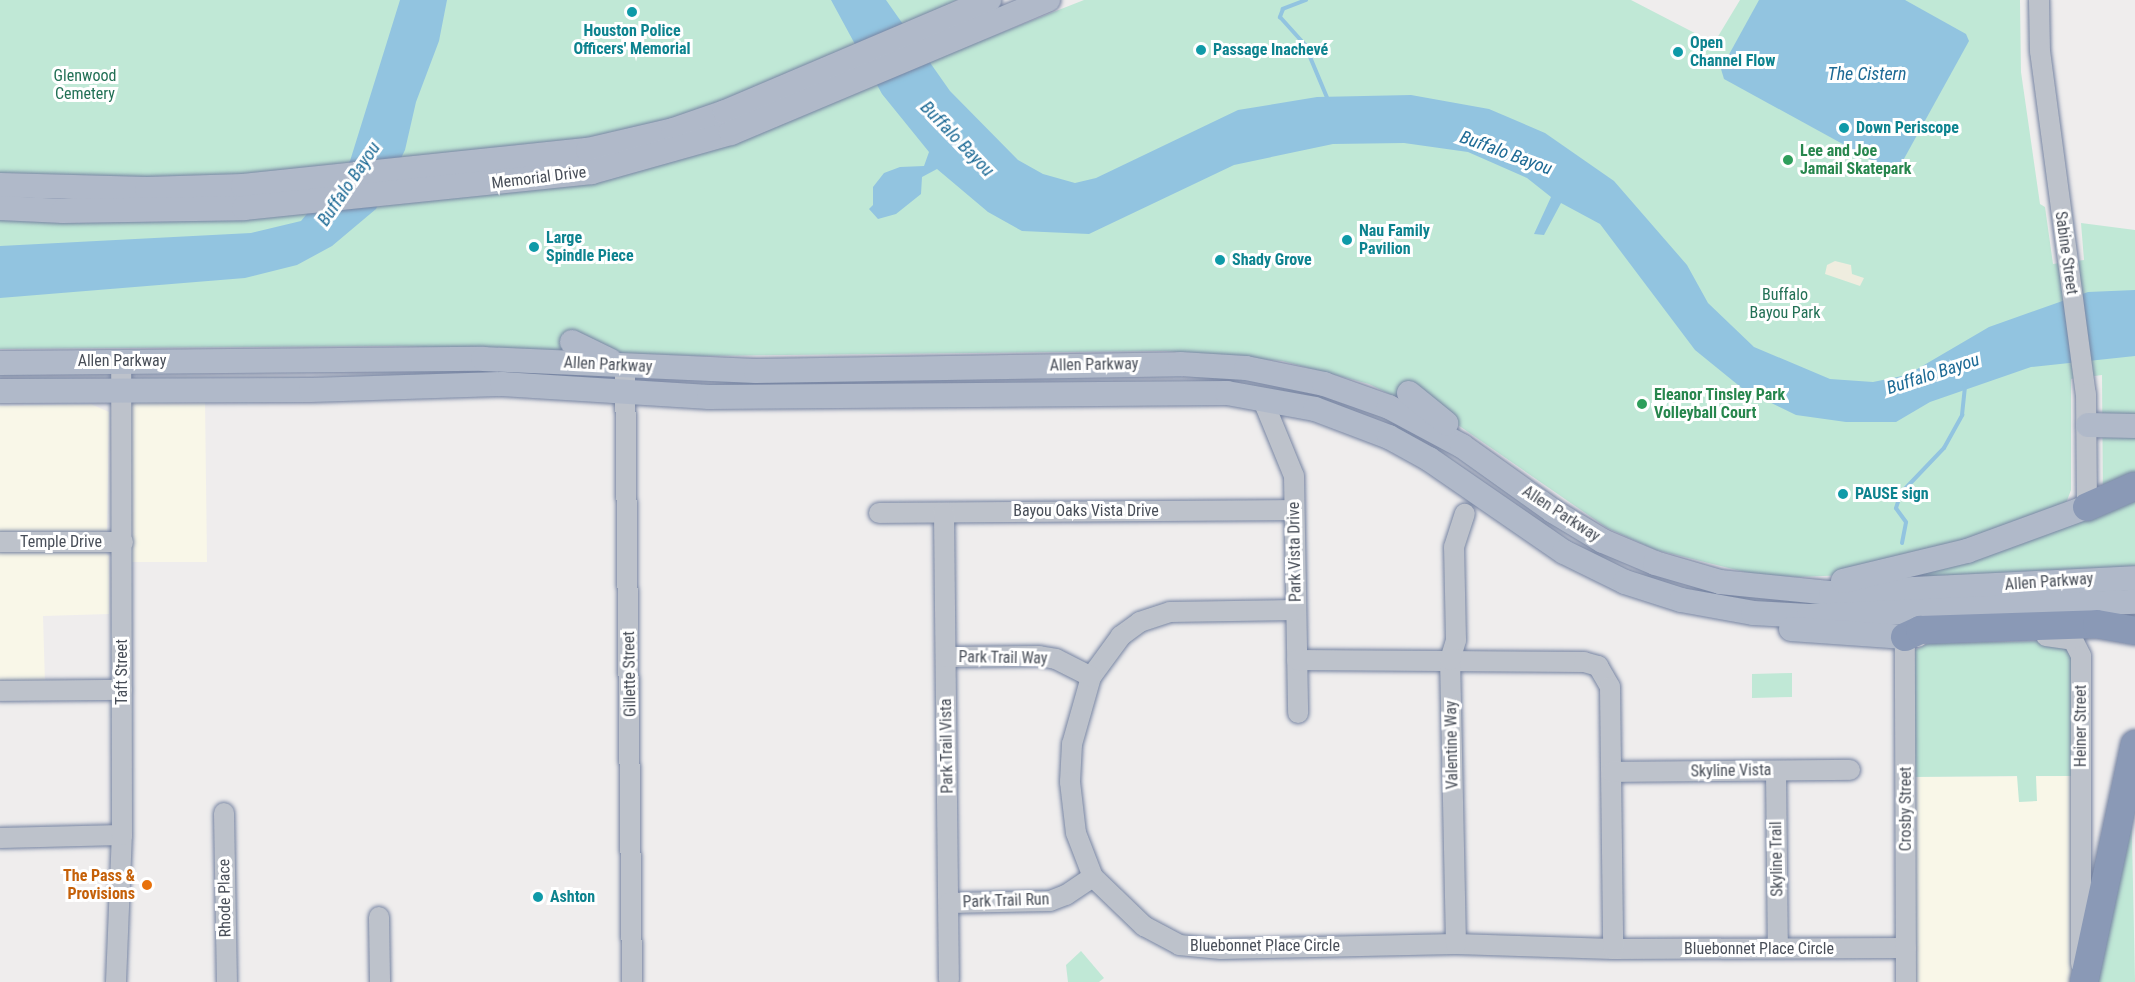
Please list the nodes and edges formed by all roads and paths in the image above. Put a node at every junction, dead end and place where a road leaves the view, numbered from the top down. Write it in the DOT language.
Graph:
graph roads {
  1 [pos="1048,0"];
  2 [pos="2039,0"];
  3 [pos="982,11"];
  4 [pos="805,90"];
  5 [pos="0,185"];
  6 [pos="0,208"];
  7 [pos="572,342"];
  8 [pos="121,361"];
  9 [pos="0,363"];
  10 [pos="625,366"];
  11 [pos="121,390"];
  12 [pos="0,391"];
  13 [pos="625,393"];
  14 [pos="1409,393"];
  15 [pos="1262,398"];
  16 [pos="2088,425"];
  17 [pos="2135,426"];
  18 [pos="2135,486"];
  19 [pos="1529,494"];
  20 [pos="2087,507"];
  21 [pos="1294,510"];
  22 [pos="879,513"];
  23 [pos="944,513"];
  24 [pos="1465,514"];
  25 [pos="0,542"];
  26 [pos="123,542"];
  27 [pos="2135,578"];
  28 [pos="1779,590"];
  29 [pos="2135,602"];
  30 [pos="1703,604"];
  31 [pos="1296,610"];
  32 [pos="2135,631"];
  33 [pos="1905,637"];
  34 [pos="946,657"];
  35 [pos="1297,660"];
  36 [pos="1450,660"];
  37 [pos="1091,677"];
  38 [pos="122,690"];
  39 [pos="0,691"];
  40 [pos="1298,713"];
  41 [pos="2135,744"];
  42 [pos="1850,770"];
  43 [pos="1776,771"];
  44 [pos="1612,772"];
  45 [pos="224,813"];
  46 [pos="123,835"];
  47 [pos="0,838"];
  48 [pos="1093,877"];
  49 [pos="949,903"];
  50 [pos="379,917"];
  51 [pos="1455,944"];
  52 [pos="1778,948"];
  53 [pos="1906,948"];
  54 [pos="1612,949"];
  55 [pos="949,980"];
  56 [pos="116,982"];
  57 [pos="227,982"];
  58 [pos="380,982"];
  59 [pos="632,982"];
  60 [pos="1906,982"];
  61 [pos="2084,982"];
  1 -- 3 [label="main road, Memorial Drive"];
  2 -- 16 [label="street, Sabine Street"];
  3 -- 4 [label="main road, Memorial Drive"];
  4 -- 5 [label="main road, Memorial Drive"];
  4 -- 6 [label="main road, Memorial Drive"];
  7 -- 10 [label="main road"];
  8 -- 9 [label="main road, Allen Parkway"];
  8 -- 10 [label="main road, Allen Parkway"];
  8 -- 11 [label="street, Taft Street"];
  10 -- 13 [label="street, Gillette Street"];
  10 -- 19 [label="main road, Allen Parkway"];
  11 -- 12 [label="main road, Allen Parkway"];
  11 -- 13 [label="main road, Allen Parkway"];
  11 -- 26 [label="street, Taft Street"];
  13 -- 15 [label="main road, Allen Parkway"];
  13 -- 59 [label="street, Gillette Street"];
  14 -- 19 [label="main road"];
  15 -- 21 [label="street, Park Vista Drive"];
  15 -- 30 [label="main road, Allen Parkway"];
  16 -- 17 [label="main road"];
  16 -- 20 [label="street, Sabine Street"];
  18 -- 20 [label="highway"];
  19 -- 28 [label="main road, Allen Parkway"];
  20 -- 28 [label="main road"];
  21 -- 23 [label="street, Bayou Oaks Vista Drive"];
  21 -- 31 [label="street, Park Vista Drive"];
  22 -- 23 [label="street, Bayou Oaks Vista Drive"];
  23 -- 34 [label="street, Park Trail Vista"];
  24 -- 36 [label="street, Valentine Way"];
  25 -- 26 [label="street, Temple Drive"];
  26 -- 38 [label="street, Taft Street"];
  27 -- 28 [label="main road, Allen Parkway"];
  29 -- 30 [label="main road, Allen Parkway"];
  30 -- 33 [label="main road"];
  31 -- 35 [label="street, Park Vista Drive"];
  31 -- 37 [label="street, Bluebonnet Place Circle"];
  32 -- 33 [label="highway"];
  33 -- 53 [label="street, Crosby Street"];
  33 -- 61 [label="street, Heiner Street"];
  34 -- 37 [label="street, Park Trail Way"];
  34 -- 49 [label="street, Park Trail Vista"];
  35 -- 36 [label="street"];
  35 -- 40 [label="street, Park Vista Drive"];
  36 -- 44 [label="street"];
  36 -- 51 [label="street, Valentine Way"];
  37 -- 48 [label="street, Bluebonnet Place Circle"];
  38 -- 39 [label="street"];
  38 -- 46 [label="street, Taft Street"];
  41 -- 61 [label="highway"];
  42 -- 43 [label="street, Skyline Vista"];
  43 -- 44 [label="street, Skyline Vista"];
  43 -- 52 [label="street, Skyline Trail"];
  44 -- 54 [label="street"];
  45 -- 57 [label="street, Rhode Place"];
  46 -- 47 [label="street"];
  46 -- 56 [label="street, Taft Street"];
  48 -- 49 [label="street, Park Trail Run"];
  48 -- 51 [label="street, Bluebonnet Place Circle"];
  49 -- 55 [label="street, Park Trail Vista"];
  50 -- 58 [label="street"];
  51 -- 54 [label="street, Bluebonnet Place Circle"];
  52 -- 53 [label="street, Bluebonnet Place Circle"];
  52 -- 54 [label="street, Bluebonnet Place Circle"];
  53 -- 60 [label="street, Crosby Street"];
}
